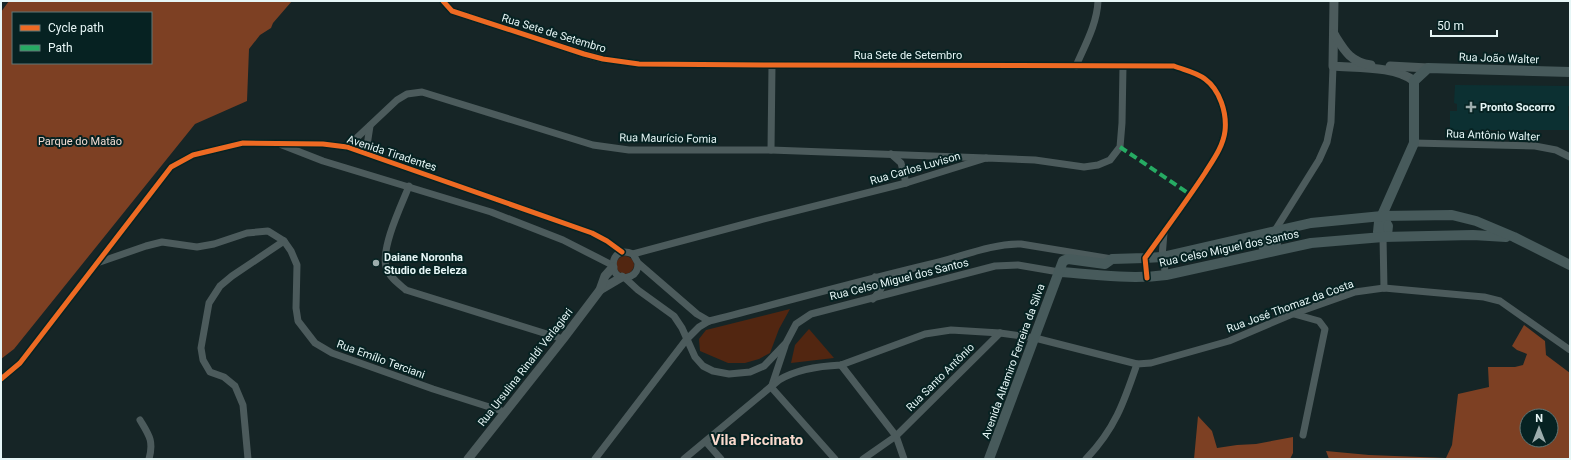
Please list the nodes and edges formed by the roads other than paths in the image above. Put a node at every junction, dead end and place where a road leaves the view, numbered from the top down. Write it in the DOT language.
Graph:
graph roads {
  1 [pos="443,1"];
  2 [pos="1098,1"];
  3 [pos="1334,1"];
  4 [pos="1334,34"];
  5 [pos="772,65"];
  6 [pos="1076,66"];
  7 [pos="1123,66"];
  8 [pos="1334,66"];
  9 [pos="1428,68"];
  10 [pos="1570,72"];
  11 [pos="1414,81"];
  12 [pos="370,126"];
  13 [pos="278,143"];
  14 [pos="1414,143"];
  15 [pos="323,144"];
  16 [pos="347,147"];
  17 [pos="771,150"];
  18 [pos="366,152"];
  19 [pos="891,154"];
  20 [pos="1570,157"];
  21 [pos="986,158"];
  22 [pos="319,160"];
  23 [pos="906,183"];
  24 [pos="409,186"];
  25 [pos="1382,216"];
  26 [pos="1164,232"];
  27 [pos="1274,232"];
  28 [pos="1383,237"];
  29 [pos="1514,237"];
  30 [pos="284,241"];
  31 [pos="1271,249"];
  32 [pos="622,252"];
  33 [pos="633,254"];
  34 [pos="1162,257"];
  35 [pos="1112,258"];
  36 [pos="1145,258"];
  37 [pos="638,263"];
  38 [pos="97,264"];
  39 [pos="1570,265"];
  40 [pos="612,266"];
  41 [pos="1059,272"];
  42 [pos="1166,275"];
  43 [pos="875,277"];
  44 [pos="623,278"];
  45 [pos="1147,278"];
  46 [pos="1384,288"];
  47 [pos="600,290"];
  48 [pos="873,299"];
  49 [pos="1293,314"];
  50 [pos="709,321"];
  51 [pos="1000,333"];
  52 [pos="1035,338"];
  53 [pos="563,339"];
  54 [pos="686,340"];
  55 [pos="786,343"];
  56 [pos="1570,350"];
  57 [pos="1137,364"];
  58 [pos="841,365"];
  59 [pos="1,379"];
  60 [pos="771,387"];
  61 [pos="505,412"];
  62 [pos="140,420"];
  63 [pos="1302,435"];
  64 [pos="896,436"];
  65 [pos="706,442"];
  66 [pos="149,459"];
  67 [pos="248,459"];
  68 [pos="468,459"];
  69 [pos="595,459"];
  70 [pos="684,459"];
  71 [pos="721,459"];
  72 [pos="835,459"];
  73 [pos="863,459"];
  74 [pos="904,459"];
  75 [pos="989,459"];
  76 [pos="1086,459"];
  1 -- 5 [label="street, Rua Sete de Setembro"];
  2 -- 6 [label="street"];
  3 -- 4 [label="street"];
  4 -- 8 [label="street"];
  4 -- 9 [label="street, Rua João Walter"];
  5 -- 6 [label="street, Rua Sete de Setembro"];
  5 -- 17 [label="street"];
  6 -- 7 [label="street, Rua Sete de Setembro"];
  7 -- 21 [label="street, Rua Carlos Luvison"];
  7 -- 26 [label="street, Rua Sete de Setembro"];
  8 -- 11 [label="street"];
  8 -- 27 [label="street"];
  9 -- 10 [label="main road, Rua João Walter"];
  9 -- 11 [label="main road"];
  11 -- 14 [label="main road"];
  12 -- 16 [label="street, Rua Maurício Fomia"];
  12 -- 17 [label="street, Rua Maurício Fomia"];
  12 -- 18 [label="street"];
  13 -- 15 [label="street, Avenida Tiradentes"];
  13 -- 22 [label="street, Avenida Tiradentes"];
  13 -- 38 [label="street, Avenida Tiradentes"];
  14 -- 20 [label="street, Rua Antônio Walter"];
  14 -- 25 [label="main road"];
  15 -- 16 [label="street, Avenida Tiradentes"];
  15 -- 22 [label="street"];
  16 -- 18 [label="street, Avenida Tiradentes"];
  17 -- 19 [label="street, Rua Maurício Fomia"];
  18 -- 32 [label="street, Avenida Tiradentes"];
  19 -- 21 [label="street, Rua Maurício Fomia"];
  19 -- 23 [label="street"];
  21 -- 23 [label="street, Rua Carlos Luvison"];
  22 -- 24 [label="street, Avenida Tiradentes"];
  23 -- 33 [label="street, Rua Carlos Luvison"];
  24 -- 40 [label="street, Avenida Tiradentes"];
  24 -- 53 [label="street"];
  25 -- 27 [label="main road, Rua Celso Miguel dos Santos"];
  25 -- 28 [label="main road"];
  25 -- 29 [label="main road, Rua Celso Miguel dos Santos"];
  26 -- 34 [label="street"];
  26 -- 36 [label="street, Rua Sete de Setembro"];
  27 -- 31 [label="main road"];
  27 -- 34 [label="main road, Rua Celso Miguel dos Santos"];
  28 -- 29 [label="main road, Rua Celso Miguel dos Santos"];
  28 -- 31 [label="main road, Rua Celso Miguel dos Santos"];
  28 -- 46 [label="street"];
  29 -- 39 [label="main road, Rua Celso Miguel dos Santos"];
  30 -- 38 [label="street, Rua Emílio Terciani"];
  30 -- 61 [label="street, Rua Emílio Terciani"];
  30 -- 67 [label="street"];
  31 -- 42 [label="main road, Rua Celso Miguel dos Santos"];
  32 -- 33 [label="street"];
  32 -- 40 [label="street"];
  33 -- 37 [label="street"];
  34 -- 36 [label="main road, Rua Celso Miguel dos Santos"];
  34 -- 42 [label="street"];
  35 -- 36 [label="main road, Rua Celso Miguel dos Santos"];
  35 -- 41 [label="main road"];
  35 -- 43 [label="street, Rua Celso Miguel dos Santos"];
  36 -- 45 [label="street"];
  37 -- 44 [label="street"];
  37 -- 50 [label="street"];
  38 -- 59 [label="street, Avenida Tiradentes"];
  40 -- 44 [label="street"];
  40 -- 47 [label="street, Rua Ursulina Rinaldi Verlagieri"];
  41 -- 45 [label="main road, Rua Celso Miguel dos Santos"];
  41 -- 48 [label="street, Rua Celso Miguel dos Santos"];
  41 -- 52 [label="main road, Avenida Altamiro Ferreira da Silva"];
  42 -- 45 [label="main road, Rua Celso Miguel dos Santos"];
  43 -- 48 [label="street"];
  43 -- 50 [label="street, Rua Celso Miguel dos Santos"];
  44 -- 47 [label="street, Rua Ursulina Rinaldi Verlagieri"];
  44 -- 54 [label="street"];
  46 -- 49 [label="street, Rua José Thomaz da Costa"];
  46 -- 56 [label="street, Rua José Thomaz da Costa"];
  47 -- 53 [label="street, Rua Ursulina Rinaldi Verlagieri"];
  48 -- 55 [label="street, Rua Celso Miguel dos Santos"];
  49 -- 57 [label="street, Rua José Thomaz da Costa"];
  49 -- 63 [label="street"];
  50 -- 54 [label="street"];
  51 -- 52 [label="street"];
  51 -- 58 [label="street"];
  51 -- 64 [label="street, Rua Santo Antônio"];
  52 -- 57 [label="street"];
  52 -- 75 [label="main road, Avenida Altamiro Ferreira da Silva"];
  53 -- 61 [label="street, Rua Ursulina Rinaldi Verlagieri"];
  54 -- 55 [label="street, Rua Celso Miguel dos Santos"];
  54 -- 69 [label="street"];
  55 -- 60 [label="street"];
  57 -- 76 [label="street"];
  58 -- 60 [label="street"];
  58 -- 64 [label="street"];
  60 -- 65 [label="street"];
  60 -- 72 [label="street"];
  61 -- 68 [label="street, Rua Ursulina Rinaldi Verlagieri"];
  62 -- 66 [label="street"];
  64 -- 73 [label="street, Rua Santo Antônio"];
  64 -- 74 [label="street"];
  65 -- 70 [label="street"];
  65 -- 71 [label="street"];
}
